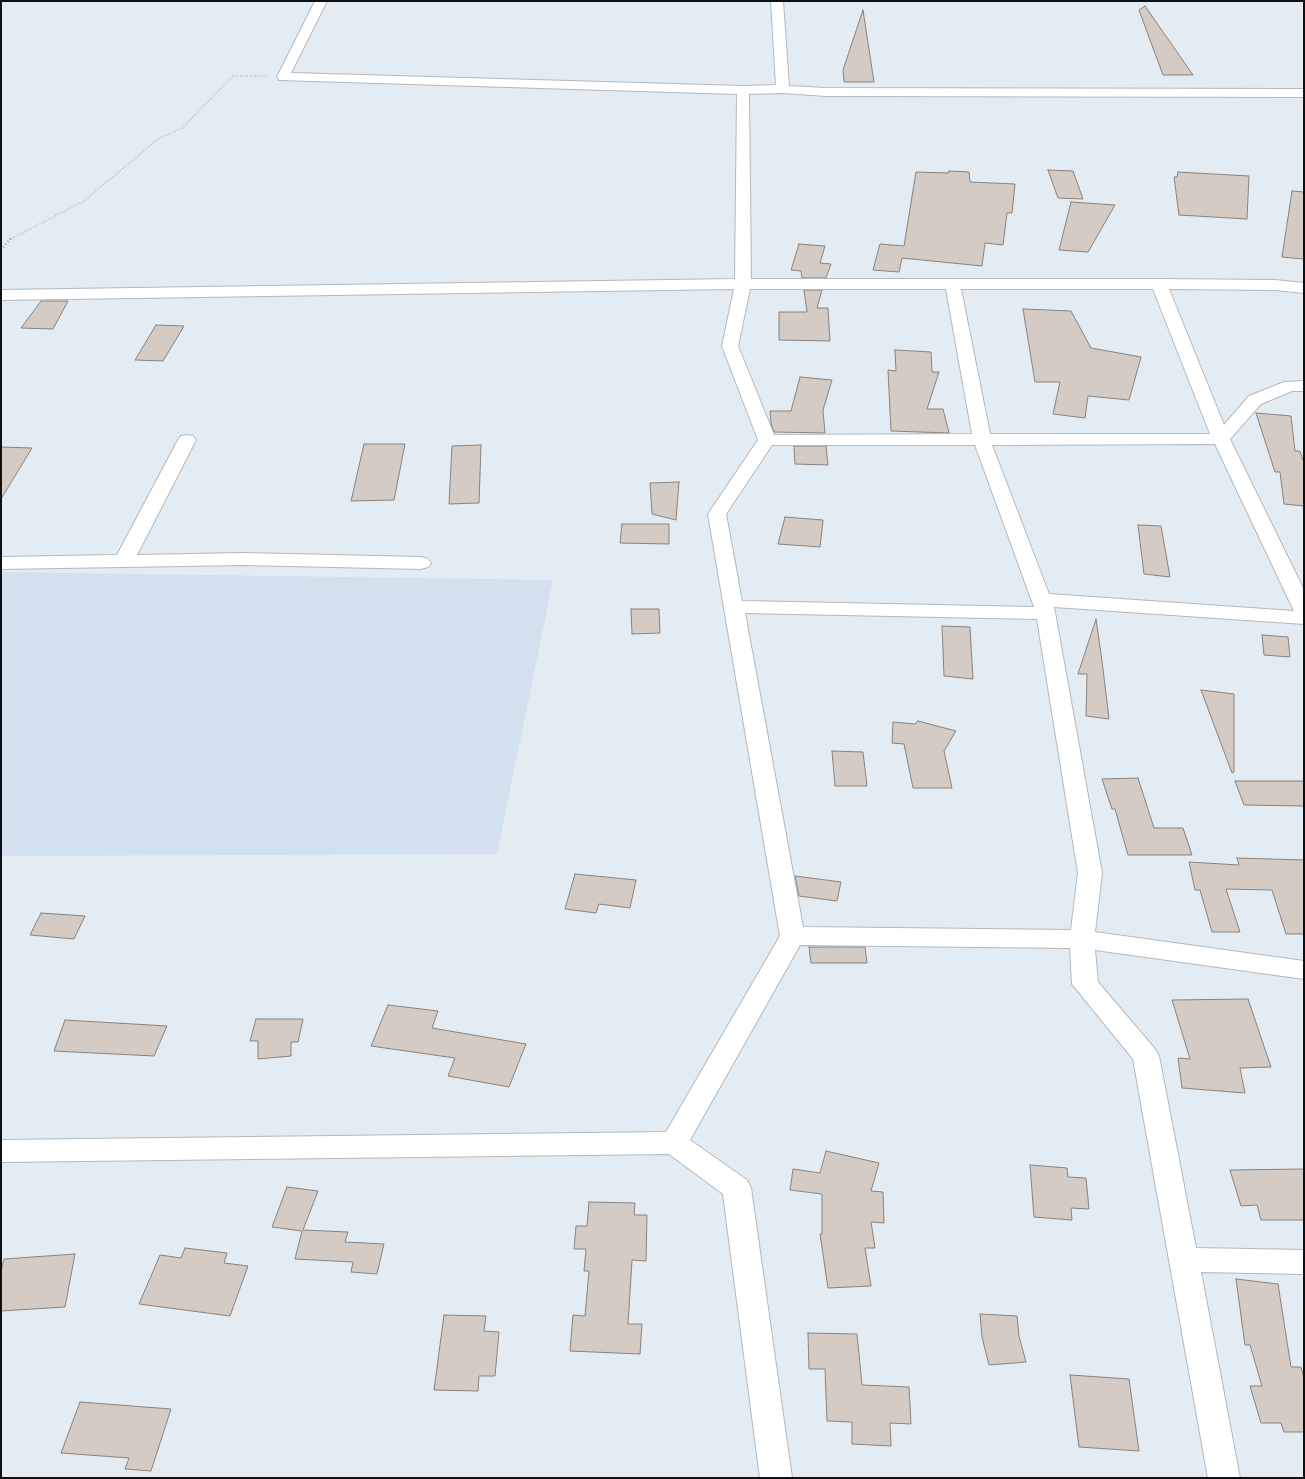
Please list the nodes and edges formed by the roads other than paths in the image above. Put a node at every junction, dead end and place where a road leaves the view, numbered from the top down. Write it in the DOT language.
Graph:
graph roads {
  1 [pos="321,1"];
  2 [pos="777,1"];
  3 [pos="783,88"];
  4 [pos="743,90"];
  5 [pos="1304,93"];
  6 [pos="743,284"];
  7 [pos="1159,284"];
  8 [pos="953,285"];
  9 [pos="1304,288"];
  10 [pos="1,295"];
  11 [pos="1304,386"];
  12 [pos="1221,439"];
  13 [pos="187,440"];
  14 [pos="767,440"];
  15 [pos="982,441"];
  16 [pos="124,561"];
  17 [pos="1,563"];
  18 [pos="421,563"];
  19 [pos="734,607"];
  20 [pos="1044,607"];
  21 [pos="1304,611"];
  22 [pos="1304,618"];
  23 [pos="792,936"];
  24 [pos="1082,939"];
  25 [pos="1304,970"];
  26 [pos="674,1143"];
  27 [pos="1,1151"];
  28 [pos="1184,1260"];
  29 [pos="1304,1262"];
  30 [pos="776,1478"];
  31 [pos="1224,1478"];
  1 -- 4 [label="street"];
  2 -- 3 [label="street"];
  3 -- 4 [label="street"];
  3 -- 5 [label="street"];
  4 -- 6 [label="street"];
  6 -- 8 [label="street"];
  6 -- 10 [label="street"];
  6 -- 14 [label="street"];
  7 -- 8 [label="street"];
  7 -- 9 [label="street"];
  7 -- 12 [label="street"];
  8 -- 15 [label="street"];
  11 -- 12 [label="street"];
  12 -- 15 [label="street"];
  12 -- 21 [label="street"];
  13 -- 16 [label="street"];
  14 -- 15 [label="street"];
  14 -- 19 [label="street"];
  15 -- 20 [label="street"];
  16 -- 17 [label="street"];
  16 -- 18 [label="street"];
  19 -- 20 [label="street"];
  19 -- 23 [label="street"];
  20 -- 22 [label="street"];
  20 -- 24 [label="street"];
  23 -- 24 [label="street"];
  23 -- 26 [label="street"];
  24 -- 25 [label="street"];
  24 -- 28 [label="street"];
  26 -- 27 [label="street"];
  26 -- 30 [label="street"];
  28 -- 29 [label="street"];
  28 -- 31 [label="street"];
}
